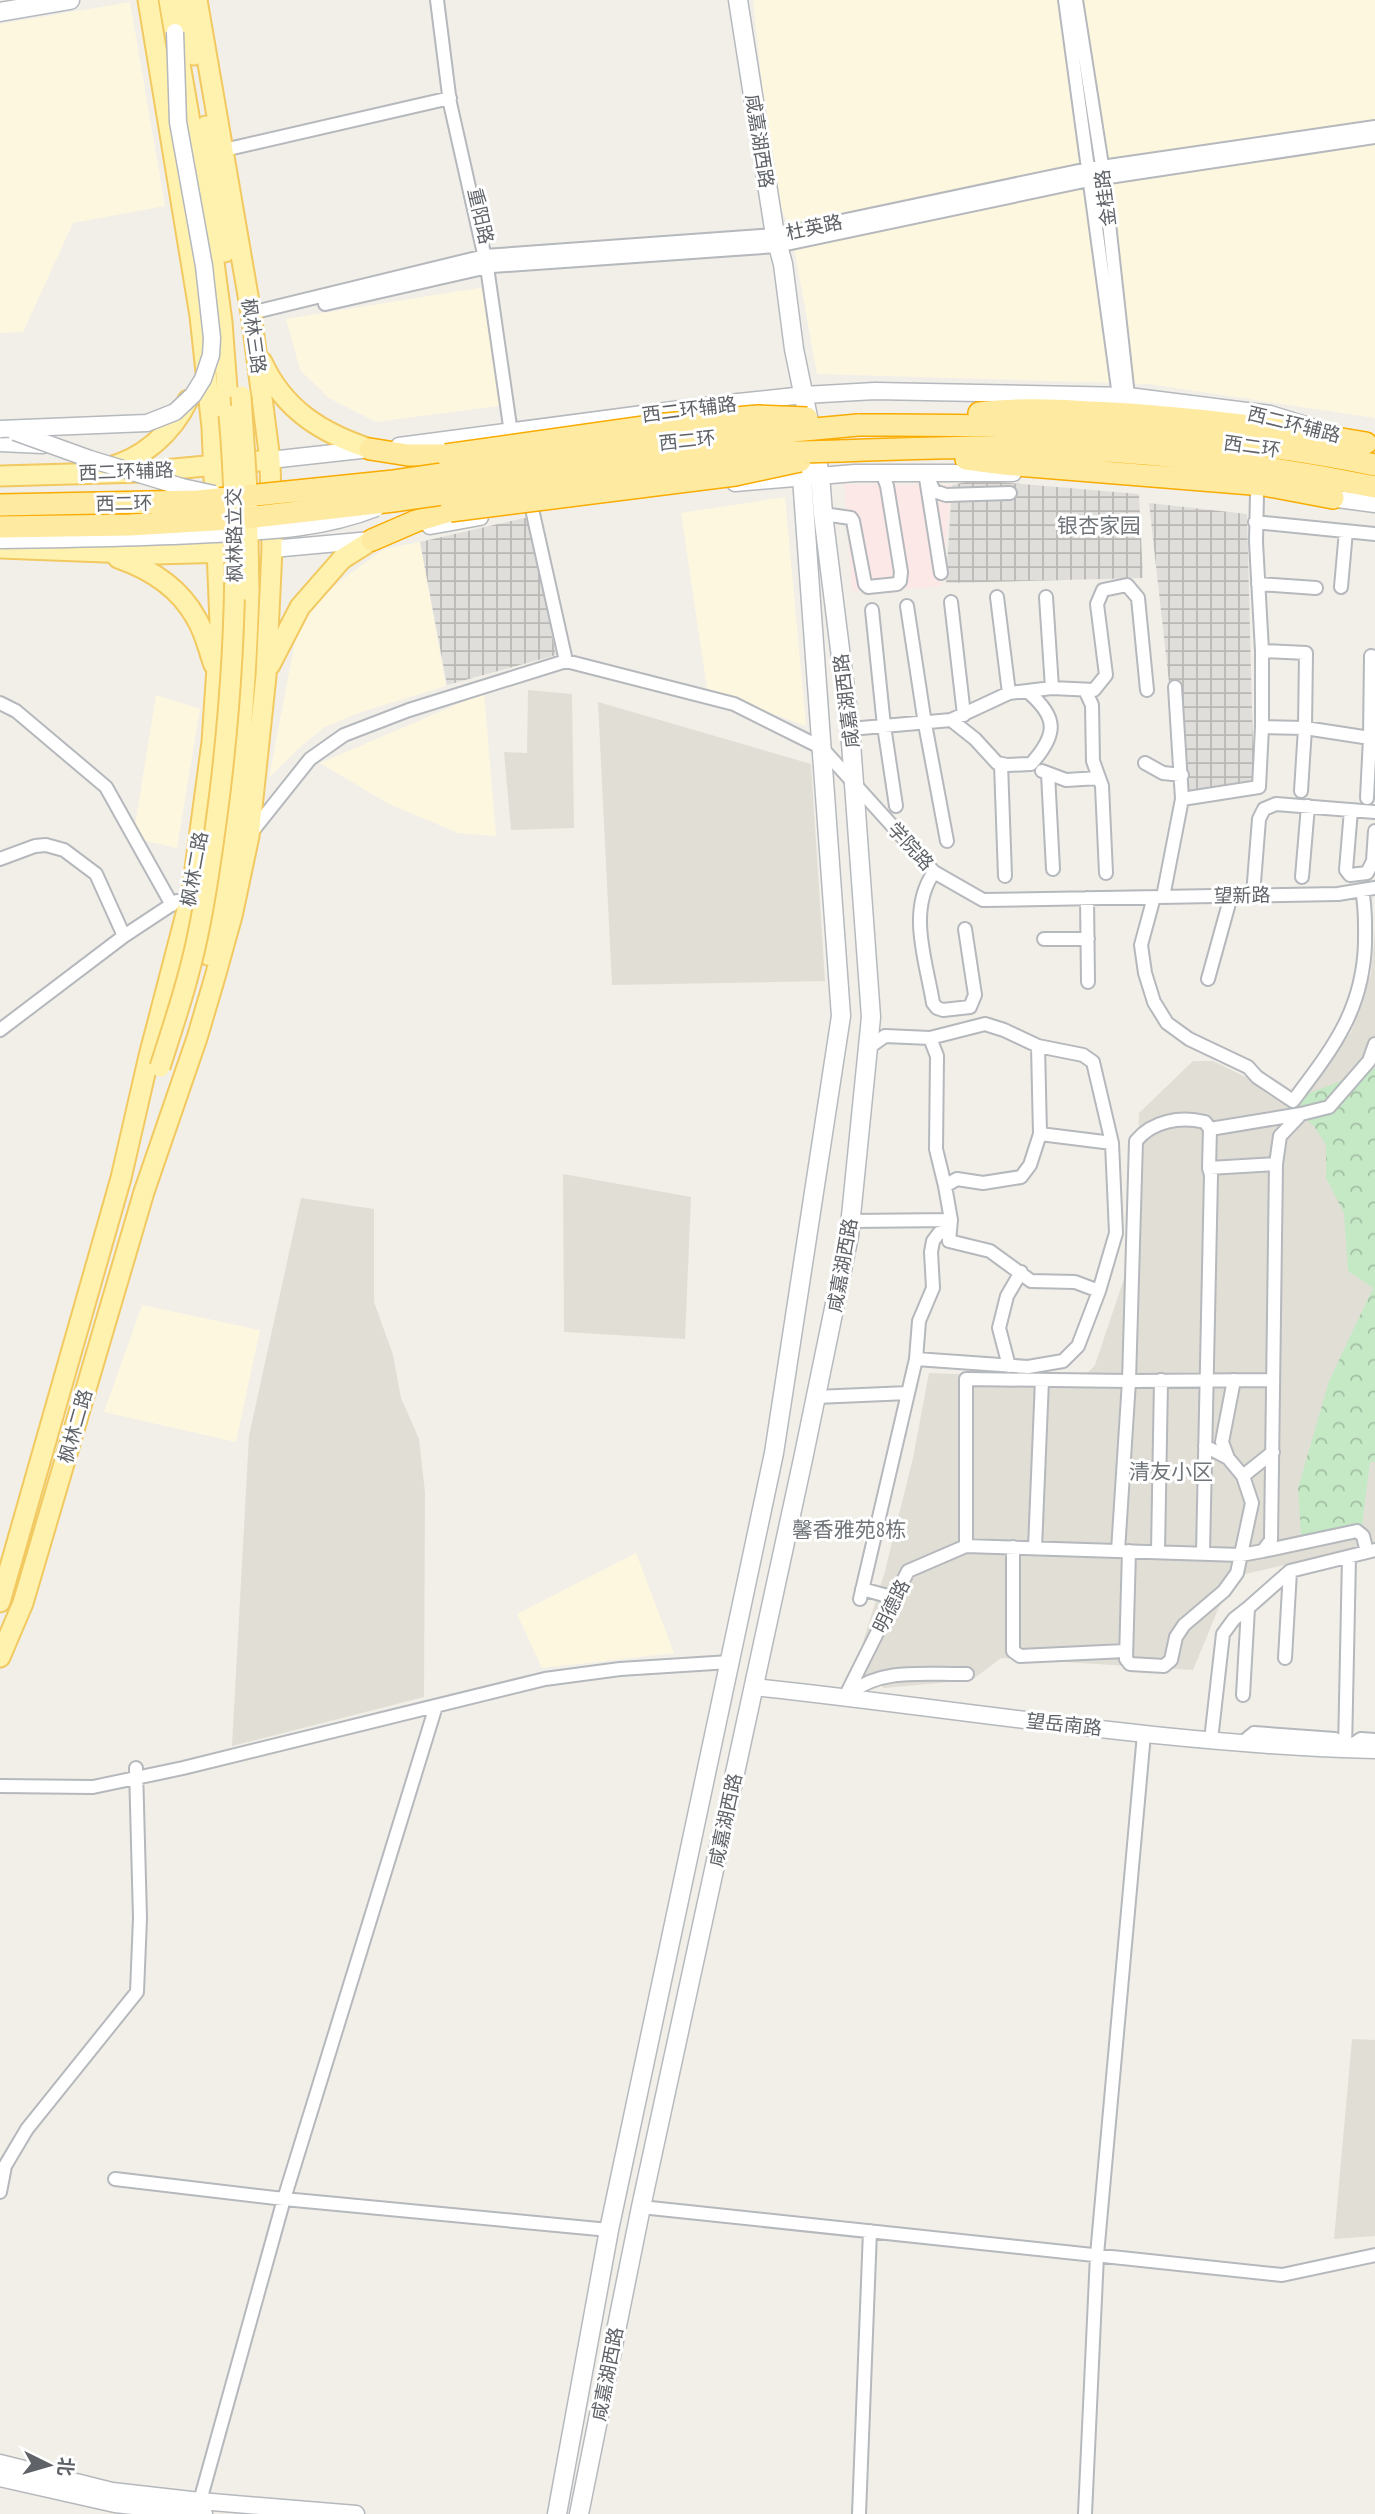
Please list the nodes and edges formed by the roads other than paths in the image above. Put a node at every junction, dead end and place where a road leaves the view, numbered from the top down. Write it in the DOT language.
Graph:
graph roads {
  1 [pos="71,0"];
  2 [pos="148,0"];
  3 [pos="169,0"];
  4 [pos="183,0"];
  5 [pos="197,0"];
  6 [pos="436,0"];
  7 [pos="443,0"];
  8 [pos="732,0"];
  9 [pos="738,0"];
  10 [pos="1065,0"];
  11 [pos="1076,0"];
  12 [pos="0,12"];
  13 [pos="175,32"];
  14 [pos="450,100"];
  15 [pos="1375,127"];
  16 [pos="1375,137"];
  17 [pos="224,153"];
  18 [pos="1103,173"];
  19 [pos="1089,175"];
  20 [pos="773,241"];
  21 [pos="489,261"];
  22 [pos="200,316"];
  23 [pos="252,316"];
  24 [pos="256,341"];
  25 [pos="800,395"];
  26 [pos="1124,396"];
  27 [pos="858,425"];
  28 [pos="911,425"];
  29 [pos="513,433"];
  30 [pos="2,434"];
  31 [pos="1371,444"];
  32 [pos="370,449"];
  33 [pos="912,449"];
  34 [pos="840,451"];
  35 [pos="270,460"];
  36 [pos="1375,465"];
  37 [pos="213,466"];
  38 [pos="84,472"];
  39 [pos="881,472"];
  40 [pos="925,472"];
  41 [pos="0,476"];
  42 [pos="811,476"];
  43 [pos="1375,487"];
  44 [pos="1261,490"];
  45 [pos="1010,493"];
  46 [pos="248,496"];
  47 [pos="1333,498"];
  48 [pos="393,502"];
  49 [pos="1375,504"];
  50 [pos="0,505"];
  51 [pos="532,509"];
  52 [pos="822,514"];
  53 [pos="1255,522"];
  54 [pos="0,527"];
  55 [pos="1346,531"];
  56 [pos="1375,534"];
  57 [pos="0,540"];
  58 [pos="372,540"];
  59 [pos="0,548"];
  60 [pos="272,549"];
  61 [pos="97,550"];
  62 [pos="218,552"];
  63 [pos="941,573"];
  64 [pos="1258,584"];
  65 [pos="1341,587"];
  66 [pos="1317,588"];
  67 [pos="997,597"];
  68 [pos="1046,597"];
  69 [pos="951,602"];
  70 [pos="907,607"];
  71 [pos="872,610"];
  72 [pos="1262,651"];
  73 [pos="1375,657"];
  74 [pos="566,661"];
  75 [pos="217,673"];
  76 [pos="266,676"];
  77 [pos="1175,687"];
  78 [pos="1052,688"];
  79 [pos="1085,690"];
  80 [pos="1147,690"];
  81 [pos="1027,691"];
  82 [pos="1009,693"];
  83 [pos="0,703"];
  84 [pos="964,715"];
  85 [pos="951,720"];
  86 [pos="925,723"];
  87 [pos="884,726"];
  88 [pos="1262,727"];
  89 [pos="1305,728"];
  90 [pos="850,729"];
  91 [pos="1372,738"];
  92 [pos="822,748"];
  93 [pos="1145,763"];
  94 [pos="1001,764"];
  95 [pos="1031,764"];
  96 [pos="1048,774"];
  97 [pos="1182,775"];
  98 [pos="1099,778"];
  99 [pos="854,783"];
  100 [pos="1301,791"];
  101 [pos="1367,798"];
  102 [pos="1182,799"];
  103 [pos="896,806"];
  104 [pos="1308,806"];
  105 [pos="1351,810"];
  106 [pos="1375,812"];
  107 [pos="1375,831"];
  108 [pos="249,836"];
  109 [pos="947,841"];
  110 [pos="0,859"];
  111 [pos="1053,869"];
  112 [pos="934,872"];
  113 [pos="1106,873"];
  114 [pos="1005,876"];
  115 [pos="1302,877"];
  116 [pos="1368,889"];
  117 [pos="192,891"];
  118 [pos="1253,895"];
  119 [pos="1231,896"];
  120 [pos="1158,897"];
  121 [pos="1087,898"];
  122 [pos="1108,898"];
  123 [pos="172,905"];
  124 [pos="965,929"];
  125 [pos="124,936"];
  126 [pos="1044,939"];
  127 [pos="1088,939"];
  128 [pos="1209,979"];
  129 [pos="1088,982"];
  130 [pos="0,1030"];
  131 [pos="930,1038"];
  132 [pos="1375,1044"];
  133 [pos="1038,1046"];
  134 [pos="868,1048"];
  135 [pos="168,1066"];
  136 [pos="1301,1114"];
  137 [pos="1210,1129"];
  138 [pos="1040,1135"];
  139 [pos="1112,1143"];
  140 [pos="1276,1164"];
  141 [pos="1209,1168"];
  142 [pos="121,1178"];
  143 [pos="945,1185"];
  144 [pos="144,1192"];
  145 [pos="850,1221"];
  146 [pos="950,1226"];
  147 [pos="1021,1272"];
  148 [pos="1099,1291"];
  149 [pos="916,1359"];
  150 [pos="1009,1366"];
  151 [pos="1042,1380"];
  152 [pos="1161,1380"];
  153 [pos="1206,1380"];
  154 [pos="1234,1380"];
  155 [pos="1273,1380"];
  156 [pos="1129,1381"];
  157 [pos="908,1393"];
  158 [pos="816,1396"];
  159 [pos="1205,1446"];
  160 [pos="1273,1452"];
  161 [pos="1228,1458"];
  162 [pos="1243,1476"];
  163 [pos="966,1546"];
  164 [pos="1013,1547"];
  165 [pos="1035,1548"];
  166 [pos="1124,1551"];
  167 [pos="1263,1551"];
  168 [pos="1371,1551"];
  169 [pos="1158,1552"];
  170 [pos="1203,1553"];
  171 [pos="1241,1555"];
  172 [pos="1349,1557"];
  173 [pos="1290,1571"];
  174 [pos="895,1598"];
  175 [pos="0,1602"];
  176 [pos="1248,1608"];
  177 [pos="1125,1651"];
  178 [pos="0,1657"];
  179 [pos="1284,1658"];
  180 [pos="730,1662"];
  181 [pos="967,1674"];
  182 [pos="754,1688"];
  183 [pos="1243,1695"];
  184 [pos="845,1697"];
  185 [pos="436,1706"];
  186 [pos="1144,1734"];
  187 [pos="1211,1740"];
  188 [pos="1375,1740"];
  189 [pos="1345,1749"];
  190 [pos="1375,1750"];
  191 [pos="136,1773"];
  192 [pos="0,1786"];
  193 [pos="115,2179"];
  194 [pos="0,2192"];
  195 [pos="284,2199"];
  196 [pos="641,2207"];
  197 [pos="609,2230"];
  198 [pos="870,2231"];
  199 [pos="1097,2255"];
  200 [pos="1375,2255"];
  201 [pos="0,2463"];
  202 [pos="0,2478"];
  203 [pos="202,2508"];
  204 [pos="356,2514"];
  205 [pos="557,2514"];
  206 [pos="579,2514"];
  207 [pos="859,2514"];
  208 [pos="1085,2514"];
  1 -- 12 [label="main road"];
  2 -- 22 [label="main road"];
  3 -- 13 [label="main road, 枫林路立交"];
  4 -- 135 [label="main road, 枫林路立交, bridge"];
  5 -- 17 [label="main road, 枫林三路"];
  6 -- 14 [label="street, 重阳路"];
  7 -- 21 [label="street, 重阳路"];
  8 -- 20 [label="main road, 咸嘉湖西路"];
  9 -- 20 [label="main road, 咸嘉湖西路"];
  10 -- 19 [label="street, 金桂路"];
  11 -- 18 [label="street, 金桂路"];
  13 -- 30 [label="street, bridge"];
  13 -- 135 [label="main road, 枫林路立交, bridge"];
  14 -- 17 [label="street"];
  14 -- 21 [label="street, 重阳路"];
  15 -- 18 [label="street, 杜英路"];
  16 -- 18 [label="street, 杜英路"];
  17 -- 23 [label="main road, 枫林三路"];
  18 -- 19 [label="street, 杜英路"];
  18 -- 26 [label="street, 金桂路"];
  19 -- 20 [label="street, 杜英路"];
  19 -- 26 [label="street, 金桂路"];
  20 -- 21 [label="street, 杜英路"];
  20 -- 25 [label="main road, 咸嘉湖西路"];
  21 -- 23 [label="street, 杜英路"];
  21 -- 29 [label="street, 重阳路"];
  22 -- 37 [label="main road"];
  22 -- 38 [label="main road"];
  23 -- 24 [label="main road, 枫林三路"];
  24 -- 32 [label="main road"];
  24 -- 35 [label="main road, 枫林三路"];
  25 -- 26 [label="street, 西二环辅路"];
  25 -- 29 [label="street, 西二环辅路"];
  25 -- 42 [label="main road, 咸嘉湖西路"];
  26 -- 31 [label="street, 西二环辅路"];
  27 -- 28 [label="highway, 西二环"];
  27 -- 32 [label="highway, bridge"];
  27 -- 46 [label="highway, 西二环, bridge"];
  28 -- 31 [label="highway"];
  28 -- 36 [label="highway, 西二环"];
  29 -- 32 [label="street, 西二环辅路"];
  30 -- 46 [label="street, bridge"];
  32 -- 35 [label="street, 西二环辅路"];
  33 -- 34 [label="highway, 西二环"];
  33 -- 43 [label="highway, 西二环"];
  33 -- 44 [label="highway"];
  34 -- 48 [label="highway, 西二环, bridge"];
  34 -- 58 [label="highway, bridge"];
  35 -- 37 [label="main road, 西二环辅路"];
  35 -- 60 [label="main road, 枫林三路"];
  37 -- 38 [label="main road, 西二环辅路"];
  37 -- 62 [label="main road"];
  38 -- 41 [label="main road, 西二环辅路"];
  39 -- 40 [label="street"];
  39 -- 42 [label="street"];
  39 -- 52 [label="street"];
  40 -- 44 [label="street"];
  40 -- 45 [label="street"];
  40 -- 63 [label="street"];
  42 -- 51 [label="street"];
  42 -- 52 [label="main road, 咸嘉湖西路"];
  42 -- 92 [label="main road, 咸嘉湖西路"];
  44 -- 47 [label="highway"];
  44 -- 53 [label="street"];
  46 -- 50 [label="highway, 西二环, bridge"];
  47 -- 49 [label="street"];
  48 -- 54 [label="highway, 西二环, bridge"];
  48 -- 57 [label="street, bridge"];
  51 -- 58 [label="street"];
  51 -- 74 [label="street"];
  52 -- 90 [label="main road, 咸嘉湖西路"];
  53 -- 55 [label="street"];
  53 -- 64 [label="street"];
  55 -- 56 [label="street"];
  55 -- 65 [label="street"];
  58 -- 60 [label="street"];
  58 -- 76 [label="main road"];
  59 -- 61 [label="main road"];
  60 -- 62 [label="main road"];
  60 -- 76 [label="main road, 枫林三路"];
  61 -- 62 [label="main road"];
  61 -- 75 [label="main road"];
  62 -- 75 [label="main road, 枫林二路"];
  64 -- 66 [label="street"];
  64 -- 72 [label="street"];
  67 -- 82 [label="street"];
  68 -- 78 [label="street"];
  69 -- 84 [label="street"];
  70 -- 86 [label="street"];
  71 -- 87 [label="street"];
  72 -- 88 [label="street"];
  72 -- 89 [label="street"];
  73 -- 91 [label="street"];
  74 -- 92 [label="street"];
  74 -- 108 [label="street"];
  75 -- 117 [label="main road, 枫林二路"];
  76 -- 108 [label="main road, 枫林二路"];
  77 -- 97 [label="street"];
  78 -- 79 [label="street"];
  78 -- 81 [label="street"];
  79 -- 80 [label="street"];
  79 -- 98 [label="street"];
  81 -- 82 [label="street"];
  81 -- 95 [label="street"];
  82 -- 84 [label="street"];
  83 -- 123 [label="street"];
  84 -- 85 [label="street"];
  85 -- 86 [label="street"];
  85 -- 94 [label="street"];
  86 -- 87 [label="street"];
  86 -- 109 [label="street"];
  87 -- 90 [label="street"];
  87 -- 103 [label="street"];
  88 -- 89 [label="street"];
  88 -- 102 [label="street"];
  89 -- 91 [label="street"];
  89 -- 100 [label="street"];
  90 -- 99 [label="main road, 咸嘉湖西路"];
  91 -- 101 [label="street"];
  92 -- 99 [label="street, 学院路"];
  92 -- 180 [label="main road, 咸嘉湖西路"];
  93 -- 97 [label="street"];
  94 -- 95 [label="street"];
  94 -- 114 [label="street"];
  95 -- 96 [label="street"];
  96 -- 98 [label="street"];
  96 -- 111 [label="street"];
  97 -- 102 [label="street"];
  98 -- 113 [label="street"];
  99 -- 112 [label="street, 学院路"];
  99 -- 134 [label="main road, 咸嘉湖西路"];
  102 -- 120 [label="street"];
  104 -- 105 [label="street"];
  104 -- 115 [label="street"];
  104 -- 118 [label="street"];
  105 -- 106 [label="street"];
  105 -- 107 [label="street"];
  108 -- 144 [label="main road, 枫林二路"];
  110 -- 125 [label="street"];
  112 -- 121 [label="street, 学院路"];
  112 -- 124 [label="street"];
  116 -- 118 [label="street, 望新路"];
  116 -- 120 [label="street"];
  117 -- 123 [label="street"];
  117 -- 142 [label="main road, 枫林二路"];
  118 -- 119 [label="street, 望新路"];
  119 -- 120 [label="street, 望新路"];
  119 -- 128 [label="street"];
  120 -- 122 [label="street, 望新路"];
  121 -- 122 [label="street, 学院路"];
  121 -- 127 [label="street"];
  123 -- 125 [label="street"];
  125 -- 130 [label="street"];
  126 -- 127 [label="street"];
  127 -- 129 [label="street"];
  131 -- 133 [label="street"];
  131 -- 134 [label="street"];
  131 -- 143 [label="street"];
  132 -- 136 [label="street"];
  133 -- 138 [label="street"];
  133 -- 139 [label="street"];
  134 -- 145 [label="main road, 咸嘉湖西路"];
  135 -- 142 [label="main road, 枫林二路"];
  135 -- 144 [label="main road, 枫林二路"];
  136 -- 137 [label="street"];
  136 -- 140 [label="street"];
  137 -- 141 [label="street"];
  137 -- 156 [label="street"];
  138 -- 139 [label="street"];
  138 -- 143 [label="street"];
  139 -- 148 [label="street"];
  140 -- 141 [label="street"];
  140 -- 155 [label="street"];
  141 -- 153 [label="street"];
  142 -- 175 [label="main road, 枫林二路"];
  143 -- 146 [label="street"];
  144 -- 178 [label="main road, 枫林二路"];
  145 -- 146 [label="street"];
  145 -- 158 [label="main road, 咸嘉湖西路"];
  146 -- 147 [label="street"];
  146 -- 149 [label="street"];
  147 -- 148 [label="street"];
  147 -- 150 [label="street"];
  148 -- 150 [label="street"];
  149 -- 150 [label="street"];
  149 -- 157 [label="street"];
  151 -- 156 [label="street"];
  151 -- 163 [label="street"];
  151 -- 165 [label="street"];
  152 -- 153 [label="street"];
  152 -- 156 [label="street"];
  152 -- 169 [label="street"];
  153 -- 154 [label="street"];
  153 -- 159 [label="street"];
  154 -- 155 [label="street"];
  154 -- 161 [label="street"];
  155 -- 160 [label="street"];
  156 -- 166 [label="street"];
  157 -- 158 [label="street"];
  157 -- 174 [label="street"];
  158 -- 182 [label="main road, 咸嘉湖西路"];
  159 -- 161 [label="street"];
  159 -- 170 [label="street"];
  160 -- 162 [label="street"];
  160 -- 167 [label="street"];
  161 -- 162 [label="street"];
  162 -- 171 [label="street"];
  163 -- 164 [label="street"];
  163 -- 174 [label="street, 明德路"];
  164 -- 165 [label="street"];
  164 -- 177 [label="street"];
  165 -- 166 [label="street"];
  166 -- 169 [label="street"];
  166 -- 177 [label="street"];
  167 -- 168 [label="street"];
  167 -- 171 [label="street"];
  168 -- 172 [label="street"];
  169 -- 170 [label="street"];
  170 -- 171 [label="street"];
  171 -- 177 [label="street"];
  172 -- 173 [label="street"];
  172 -- 189 [label="street"];
  173 -- 176 [label="street"];
  173 -- 179 [label="street"];
  174 -- 184 [label="street, 明德路"];
  176 -- 183 [label="street"];
  176 -- 187 [label="street"];
  180 -- 185 [label="street"];
  180 -- 197 [label="main road, 咸嘉湖西路"];
  181 -- 184 [label="street"];
  182 -- 184 [label="street, 望岳南路"];
  182 -- 196 [label="main road, 咸嘉湖西路"];
  184 -- 186 [label="street, 望岳南路"];
  185 -- 191 [label="street"];
  185 -- 195 [label="street"];
  186 -- 187 [label="street, 望岳南路"];
  186 -- 199 [label="street"];
  187 -- 189 [label="street, 望岳南路"];
  188 -- 189 [label="street"];
  189 -- 190 [label="street, 望岳南路"];
  191 -- 192 [label="street"];
  191 -- 194 [label="street"];
  193 -- 195 [label="street"];
  195 -- 197 [label="street"];
  195 -- 203 [label="street"];
  196 -- 198 [label="street"];
  196 -- 206 [label="main road, 咸嘉湖西路"];
  197 -- 205 [label="main road, 咸嘉湖西路"];
  198 -- 199 [label="street"];
  198 -- 207 [label="street"];
  199 -- 200 [label="street"];
  199 -- 208 [label="street"];
  201 -- 203 [label="street"];
  202 -- 203 [label="street"];
  203 -- 204 [label="street"];
}
